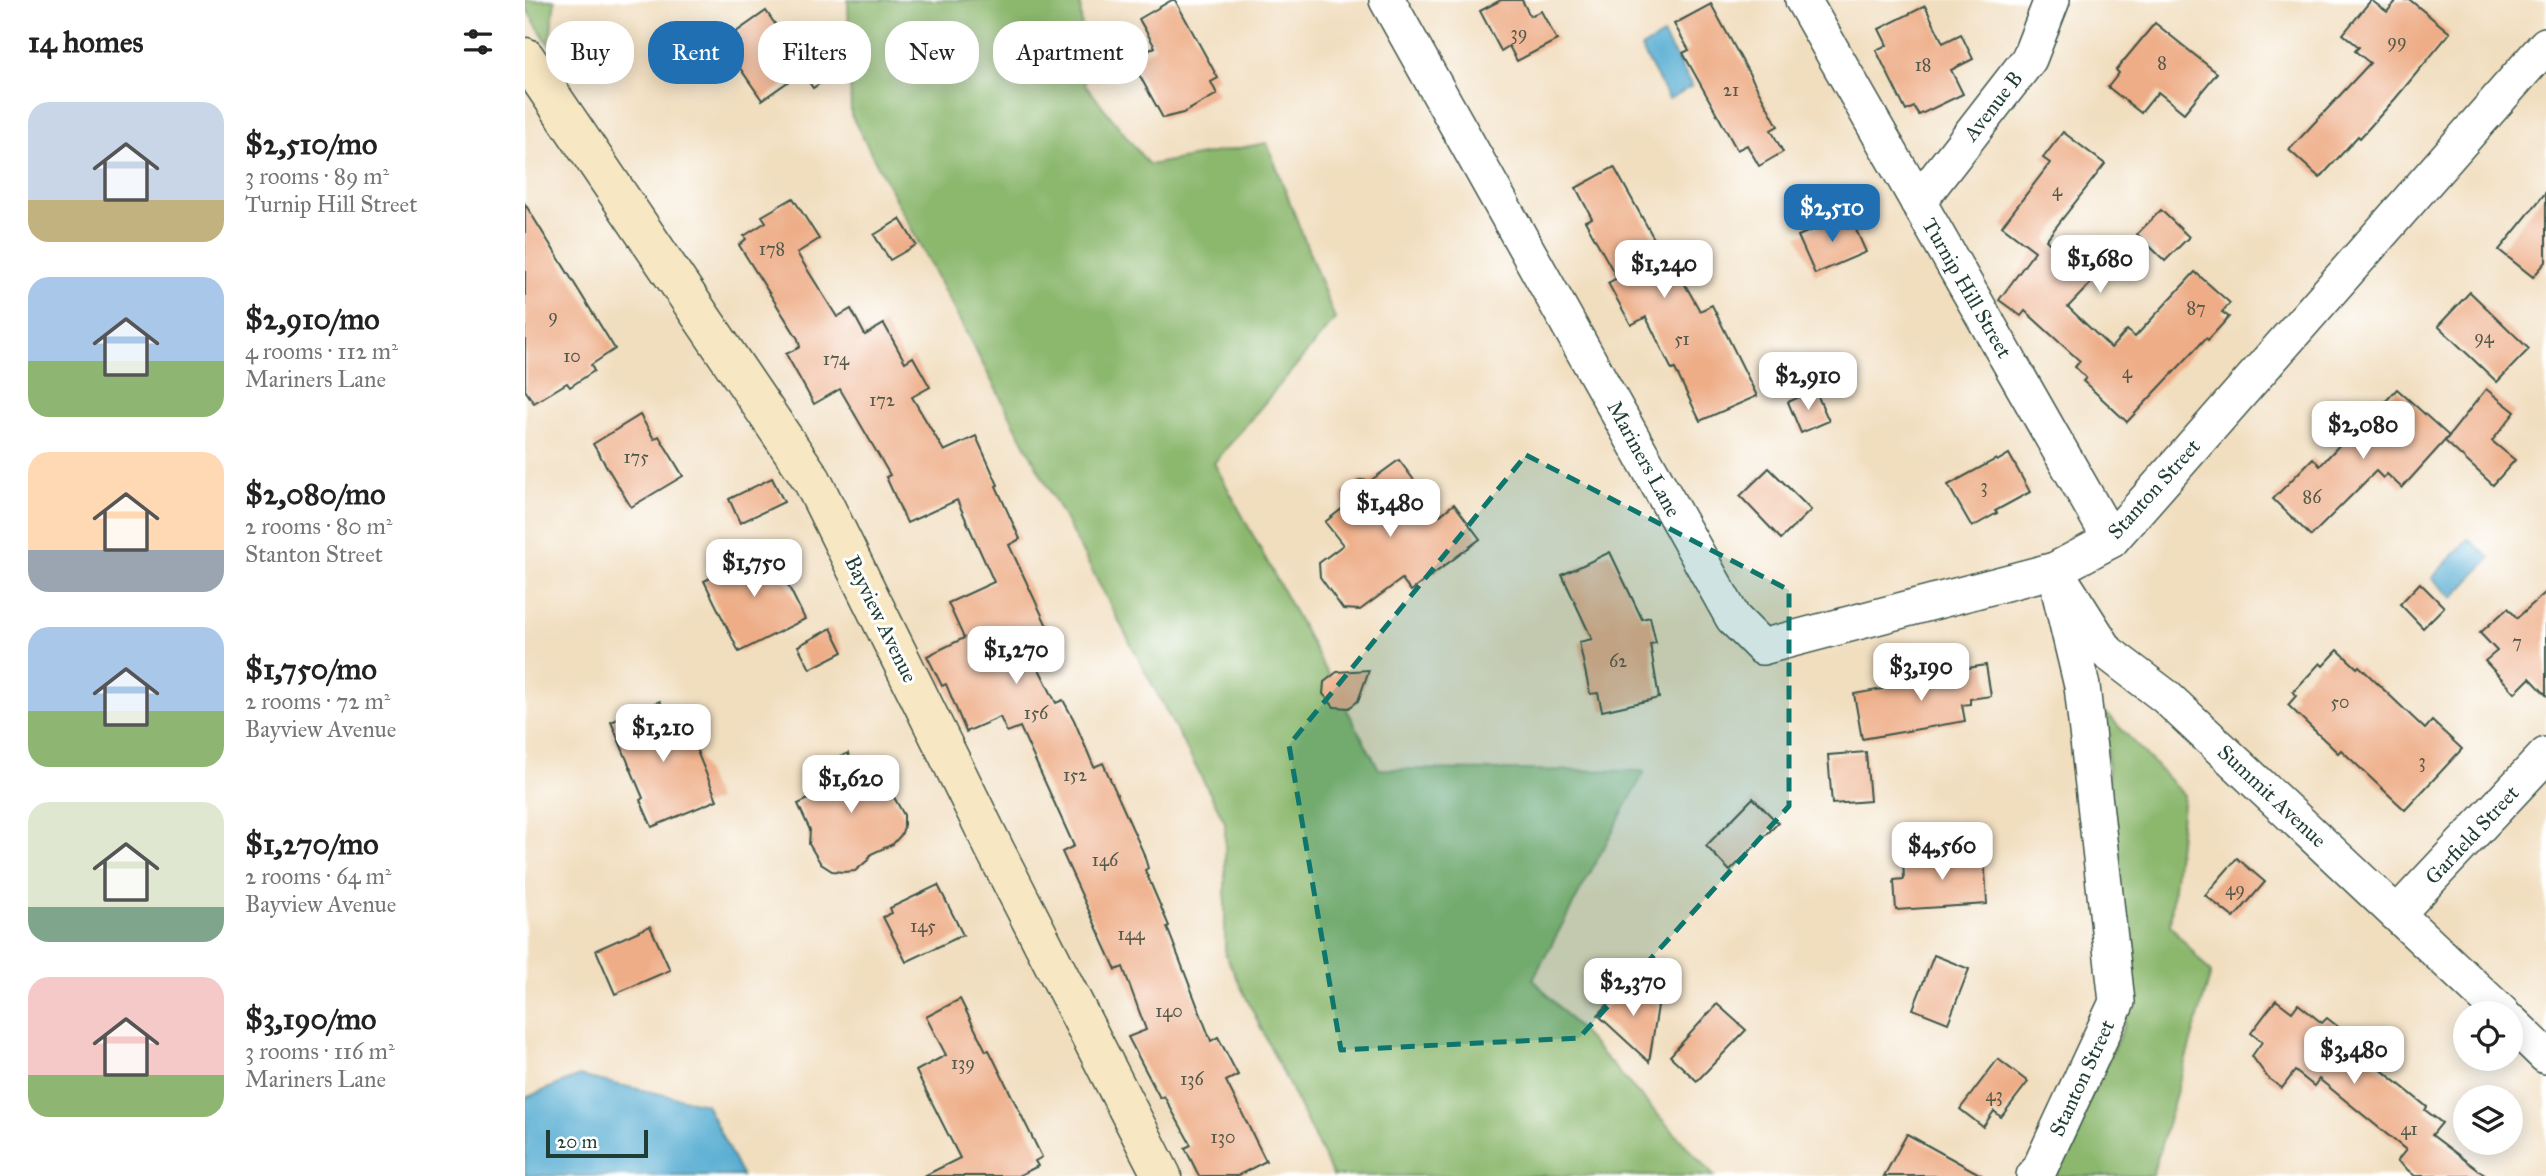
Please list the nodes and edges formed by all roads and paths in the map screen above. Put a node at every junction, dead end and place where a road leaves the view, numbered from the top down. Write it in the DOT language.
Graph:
graph roads {
  1 [pos="1387,0"];
  2 [pos="1803,0"];
  3 [pos="2052,0"];
  4 [pos="2546,45"];
  5 [pos="525,57"];
  6 [pos="1918,202"];
  7 [pos="2111,540"];
  8 [pos="2055,570"];
  9 [pos="2546,755"];
  10 [pos="2397,914"];
  11 [pos="2489,1001"];
  12 [pos="2523,1033"];
  13 [pos="2546,1055"];
  14 [pos="1162,1176"];
  15 [pos="2033,1176"];
  1 -- 8 [label="street, Mariners Lane"];
  2 -- 6 [label="street, Turnip Hill Street"];
  3 -- 6 [label="street, Avenue B"];
  4 -- 7 [label="street, Stanton Street"];
  5 -- 14 [label="main road, Bayview Avenue"];
  6 -- 7 [label="street, Turnip Hill Street"];
  7 -- 8 [label="street, Stanton Street"];
  8 -- 10 [label="street, Summit Avenue"];
  8 -- 15 [label="street, Stanton Street"];
  9 -- 10 [label="street, Garfield Street"];
  10 -- 11 [label="street, Summit Avenue"];
  12 -- 13 [label="street"];
}
